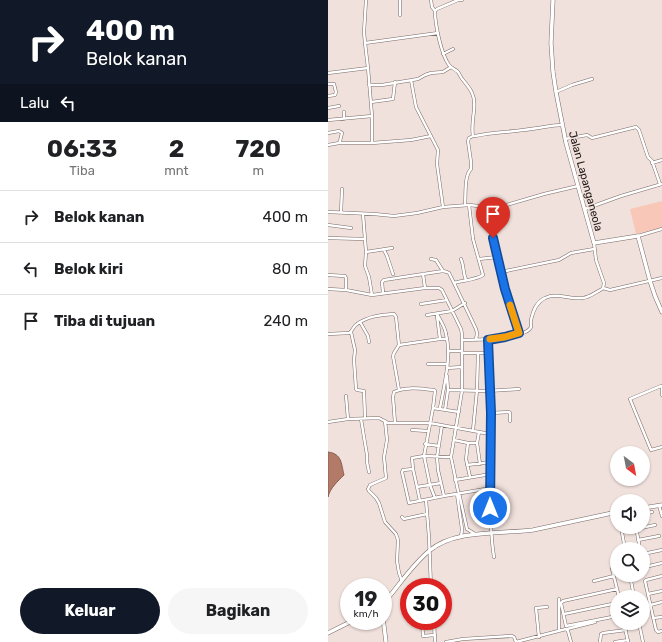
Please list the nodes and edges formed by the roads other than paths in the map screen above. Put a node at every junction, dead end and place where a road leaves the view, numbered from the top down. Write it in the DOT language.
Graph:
graph roads {
  1 [pos="366,0"];
  2 [pos="400,0"];
  3 [pos="431,0"];
  4 [pos="458,0"];
  5 [pos="462,0"];
  6 [pos="553,0"];
  7 [pos="435,11"];
  8 [pos="400,15"];
  9 [pos="438,34"];
  10 [pos="365,43"];
  11 [pos="453,49"];
  12 [pos="443,54"];
  13 [pos="368,68"];
  14 [pos="451,68"];
  15 [pos="328,73"];
  16 [pos="592,79"];
  17 [pos="411,80"];
  18 [pos="395,82"];
  19 [pos="328,84"];
  20 [pos="369,85"];
  21 [pos="556,92"];
  22 [pos="328,96"];
  23 [pos="370,102"];
  24 [pos="339,106"];
  25 [pos="328,108"];
  26 [pos="344,112"];
  27 [pos="372,116"];
  28 [pos="344,119"];
  29 [pos="328,120"];
  30 [pos="562,125"];
  31 [pos="328,133"];
  32 [pos="431,136"];
  33 [pos="473,136"];
  34 [pos="565,139"];
  35 [pos="339,143"];
  36 [pos="372,143"];
  37 [pos="328,145"];
  38 [pos="662,160"];
  39 [pos="652,163"];
  40 [pos="661,184"];
  41 [pos="578,186"];
  42 [pos="342,189"];
  43 [pos="465,205"];
  44 [pos="469,205"];
  45 [pos="443,208"];
  46 [pos="488,208"];
  47 [pos="584,210"];
  48 [pos="328,212"];
  49 [pos="341,213"];
  50 [pos="363,214"];
  51 [pos="328,226"];
  52 [pos="352,228"];
  53 [pos="662,229"];
  54 [pos="638,236"];
  55 [pos="328,238"];
  56 [pos="364,239"];
  57 [pos="594,243"];
  58 [pos="392,248"];
  59 [pos="594,249"];
  60 [pos="384,250"];
  61 [pos="366,252"];
  62 [pos="497,257"];
  63 [pos="431,259"];
  64 [pos="461,259"];
  65 [pos="479,259"];
  66 [pos="443,271"];
  67 [pos="501,272"];
  68 [pos="393,274"];
  69 [pos="423,274"];
  70 [pos="328,275"];
  71 [pos="662,278"];
  72 [pos="466,280"];
  73 [pos="650,280"];
  74 [pos="454,283"];
  75 [pos="425,288"];
  76 [pos="603,288"];
  77 [pos="328,289"];
  78 [pos="346,290"];
  79 [pos="384,293"];
  80 [pos="372,295"];
  81 [pos="447,300"];
  82 [pos="465,303"];
  83 [pos="421,304"];
  84 [pos="452,311"];
  85 [pos="662,312"];
  86 [pos="437,314"];
  87 [pos="427,315"];
  88 [pos="360,322"];
  89 [pos="351,332"];
  90 [pos="519,333"];
  91 [pos="328,334"];
  92 [pos="440,339"];
  93 [pos="447,339"];
  94 [pos="462,340"];
  95 [pos="476,340"];
  96 [pos="488,340"];
  97 [pos="369,342"];
  98 [pos="400,345"];
  99 [pos="448,351"];
  100 [pos="462,352"];
  101 [pos="489,352"];
  102 [pos="478,353"];
  103 [pos="428,364"];
  104 [pos="447,366"];
  105 [pos="462,367"];
  106 [pos="446,374"];
  107 [pos="662,386"];
  108 [pos="519,389"];
  109 [pos="399,390"];
  110 [pos="448,390"];
  111 [pos="477,390"];
  112 [pos="490,390"];
  113 [pos="462,391"];
  114 [pos="662,395"];
  115 [pos="346,396"];
  116 [pos="433,408"];
  117 [pos="440,408"];
  118 [pos="445,410"];
  119 [pos="459,412"];
  120 [pos="491,413"];
  121 [pos="365,418"];
  122 [pos="348,419"];
  123 [pos="361,419"];
  124 [pos="385,421"];
  125 [pos="510,421"];
  126 [pos="328,422"];
  127 [pos="395,423"];
  128 [pos="430,423"];
  129 [pos="442,425"];
  130 [pos="456,427"];
  131 [pos="412,430"];
  132 [pos="473,430"];
  133 [pos="428,431"];
  134 [pos="479,432"];
  135 [pos="490,434"];
  136 [pos="454,440"];
  137 [pos="477,442"];
  138 [pos="468,443"];
  139 [pos="425,444"];
  140 [pos="439,446"];
  141 [pos="662,448"];
  142 [pos="424,456"];
  143 [pos="437,457"];
  144 [pos="451,457"];
  145 [pos="491,462"];
  146 [pos="480,464"];
  147 [pos="467,465"];
  148 [pos="413,470"];
  149 [pos="369,472"];
  150 [pos="491,474"];
  151 [pos="470,477"];
  152 [pos="455,480"];
  153 [pos="441,483"];
  154 [pos="430,485"];
  155 [pos="418,487"];
  156 [pos="491,488"];
  157 [pos="458,493"];
  158 [pos="444,496"];
  159 [pos="435,498"];
  160 [pos="426,500"];
  161 [pos="420,501"];
  162 [pos="660,505"];
  163 [pos="650,507"];
  164 [pos="610,513"];
  165 [pos="428,514"];
  166 [pos="662,516"];
  167 [pos="402,517"];
  168 [pos="655,525"];
  169 [pos="650,526"];
  170 [pos="466,528"];
  171 [pos="462,529"];
  172 [pos="492,532"];
  173 [pos="637,534"];
  174 [pos="476,535"];
  175 [pos="659,536"];
  176 [pos="461,537"];
  177 [pos="638,540"];
  178 [pos="430,550"];
  179 [pos="662,550"];
  180 [pos="650,553"];
  181 [pos="494,557"];
  182 [pos="662,563"];
  183 [pos="650,566"];
  184 [pos="662,576"];
  185 [pos="610,577"];
  186 [pos="401,578"];
  187 [pos="404,578"];
  188 [pos="431,578"];
  189 [pos="594,581"];
  190 [pos="615,582"];
  191 [pos="400,583"];
  192 [pos="617,589"];
  193 [pos="647,590"];
  194 [pos="662,591"];
  195 [pos="392,593"];
  196 [pos="650,594"];
  197 [pos="559,599"];
  198 [pos="662,602"];
  199 [pos="610,604"];
  200 [pos="650,605"];
  201 [pos="547,607"];
  202 [pos="564,614"];
  203 [pos="662,617"];
  204 [pos="610,618"];
  205 [pos="653,618"];
  206 [pos="340,627"];
  207 [pos="566,628"];
  208 [pos="384,630"];
  209 [pos="423,630"];
  210 [pos="435,630"];
  211 [pos="626,630"];
  212 [pos="640,630"];
  213 [pos="559,631"];
  214 [pos="662,631"];
  215 [pos="328,633"];
  216 [pos="435,635"];
  217 [pos="539,637"];
  218 [pos="463,641"];
  219 [pos="628,641"];
  220 [pos="386,642"];
  221 [pos="435,642"];
  222 [pos="446,642"];
  223 [pos="516,642"];
  224 [pos="571,642"];
  225 [pos="600,642"];
  226 [pos="614,642"];
  227 [pos="643,642"];
  1 -- 10 [label="street"];
  2 -- 8 [label="street"];
  3 -- 7 [label="street"];
  4 -- 5 [label="street"];
  4 -- 7 [label="street"];
  6 -- 21 [label="street, Jalan Lapanganeola"];
  7 -- 9 [label="street"];
  9 -- 10 [label="street"];
  9 -- 12 [label="street"];
  10 -- 13 [label="street"];
  11 -- 12 [label="street"];
  12 -- 14 [label="street"];
  13 -- 15 [label="street"];
  13 -- 20 [label="street"];
  14 -- 17 [label="street"];
  14 -- 33 [label="street"];
  16 -- 21 [label="street"];
  17 -- 18 [label="street"];
  17 -- 32 [label="street"];
  18 -- 20 [label="street"];
  18 -- 23 [label="street"];
  19 -- 22 [label="street"];
  20 -- 23 [label="street"];
  21 -- 30 [label="street, Jalan Lapanganeola"];
  23 -- 27 [label="street"];
  24 -- 25 [label="street"];
  26 -- 28 [label="street"];
  27 -- 28 [label="street"];
  27 -- 36 [label="street"];
  28 -- 29 [label="street"];
  30 -- 33 [label="street"];
  30 -- 34 [label="street, Jalan Lapanganeola"];
  31 -- 35 [label="street"];
  32 -- 36 [label="street"];
  32 -- 45 [label="street"];
  33 -- 43 [label="street"];
  34 -- 39 [label="street"];
  34 -- 41 [label="street, Jalan Lapanganeola"];
  35 -- 36 [label="street"];
  35 -- 37 [label="street"];
  38 -- 39 [label="street"];
  39 -- 40 [label="street"];
  40 -- 47 [label="street"];
  41 -- 46 [label="street"];
  41 -- 47 [label="street, Jalan Lapanganeola"];
  42 -- 49 [label="street"];
  43 -- 44 [label="street"];
  43 -- 45 [label="street"];
  44 -- 46 [label="street"];
  44 -- 65 [label="street"];
  45 -- 50 [label="street"];
  46 -- 62 [label="street"];
  47 -- 57 [label="street, Jalan Lapanganeola"];
  48 -- 49 [label="street"];
  49 -- 50 [label="street"];
  50 -- 56 [label="street"];
  51 -- 52 [label="street"];
  53 -- 54 [label="street"];
  54 -- 57 [label="street, Jalan Lapanganeola"];
  54 -- 73 [label="street"];
  55 -- 56 [label="street"];
  56 -- 61 [label="street"];
  57 -- 59 [label="street"];
  58 -- 60 [label="street"];
  59 -- 67 [label="street"];
  59 -- 76 [label="street"];
  60 -- 61 [label="street"];
  60 -- 68 [label="street"];
  61 -- 80 [label="street"];
  62 -- 65 [label="street"];
  62 -- 67 [label="street"];
  63 -- 66 [label="street"];
  64 -- 72 [label="street"];
  65 -- 72 [label="street"];
  66 -- 69 [label="street"];
  66 -- 74 [label="street"];
  67 -- 90 [label="street"];
  69 -- 75 [label="street"];
  69 -- 79 [label="street"];
  70 -- 78 [label="street"];
  71 -- 73 [label="street"];
  72 -- 74 [label="street"];
  73 -- 76 [label="street"];
  73 -- 85 [label="street"];
  74 -- 82 [label="street"];
  75 -- 79 [label="street"];
  75 -- 81 [label="street"];
  76 -- 90 [label="street"];
  77 -- 78 [label="street"];
  78 -- 80 [label="street"];
  79 -- 80 [label="street"];
  81 -- 83 [label="street"];
  81 -- 84 [label="street"];
  82 -- 84 [label="street"];
  82 -- 95 [label="street"];
  84 -- 86 [label="street"];
  84 -- 94 [label="street"];
  86 -- 87 [label="street"];
  86 -- 92 [label="street"];
  86 -- 93 [label="street"];
  88 -- 89 [label="street"];
  88 -- 97 [label="street"];
  88 -- 98 [label="street"];
  89 -- 91 [label="street"];
  89 -- 121 [label="street"];
  90 -- 96 [label="street"];
  92 -- 93 [label="street"];
  92 -- 98 [label="street"];
  93 -- 99 [label="street"];
  94 -- 95 [label="street"];
  94 -- 100 [label="street"];
  95 -- 96 [label="street"];
  96 -- 101 [label="street"];
  98 -- 109 [label="street"];
  99 -- 100 [label="street"];
  99 -- 104 [label="street"];
  100 -- 102 [label="street"];
  100 -- 105 [label="street"];
  101 -- 102 [label="street"];
  101 -- 112 [label="street"];
  102 -- 111 [label="street"];
  103 -- 104 [label="street"];
  104 -- 105 [label="street"];
  104 -- 106 [label="street"];
  105 -- 113 [label="street"];
  106 -- 110 [label="street"];
  106 -- 117 [label="street"];
  107 -- 114 [label="street"];
  107 -- 141 [label="street"];
  108 -- 112 [label="street"];
  109 -- 116 [label="street"];
  109 -- 127 [label="street"];
  110 -- 113 [label="street"];
  110 -- 118 [label="street"];
  111 -- 112 [label="street"];
  111 -- 113 [label="street"];
  111 -- 132 [label="street"];
  112 -- 120 [label="street"];
  113 -- 119 [label="street"];
  115 -- 122 [label="street"];
  116 -- 117 [label="street"];
  116 -- 128 [label="street"];
  117 -- 118 [label="street"];
  118 -- 119 [label="street"];
  119 -- 130 [label="street"];
  120 -- 125 [label="street"];
  120 -- 135 [label="street"];
  121 -- 123 [label="street"];
  121 -- 124 [label="street"];
  122 -- 123 [label="street"];
  122 -- 126 [label="street"];
  123 -- 149 [label="street"];
  124 -- 127 [label="street"];
  124 -- 186 [label="street"];
  127 -- 128 [label="street"];
  128 -- 129 [label="street"];
  128 -- 133 [label="street"];
  129 -- 130 [label="street"];
  129 -- 140 [label="street"];
  130 -- 132 [label="street"];
  130 -- 136 [label="street"];
  131 -- 133 [label="street"];
  132 -- 134 [label="street"];
  133 -- 139 [label="street"];
  134 -- 135 [label="street"];
  134 -- 137 [label="street"];
  135 -- 145 [label="street"];
  136 -- 138 [label="street"];
  136 -- 144 [label="street"];
  137 -- 138 [label="street"];
  137 -- 146 [label="street"];
  138 -- 147 [label="street"];
  139 -- 140 [label="street"];
  139 -- 142 [label="street"];
  140 -- 143 [label="street"];
  142 -- 143 [label="street"];
  142 -- 148 [label="street"];
  142 -- 154 [label="street"];
  143 -- 144 [label="street"];
  143 -- 153 [label="street"];
  144 -- 152 [label="street"];
  145 -- 146 [label="street"];
  145 -- 150 [label="street"];
  146 -- 147 [label="street"];
  147 -- 151 [label="street"];
  148 -- 155 [label="street"];
  148 -- 161 [label="street"];
  150 -- 151 [label="street"];
  150 -- 156 [label="street"];
  151 -- 152 [label="street"];
  152 -- 157 [label="street"];
  153 -- 154 [label="street"];
  153 -- 158 [label="street"];
  154 -- 155 [label="street"];
  154 -- 159 [label="street"];
  155 -- 161 [label="street"];
  156 -- 157 [label="street"];
  156 -- 172 [label="street"];
  157 -- 158 [label="street"];
  157 -- 170 [label="street"];
  157 -- 171 [label="street"];
  158 -- 159 [label="street"];
  159 -- 160 [label="street"];
  160 -- 161 [label="street"];
  160 -- 165 [label="street"];
  162 -- 163 [label="street"];
  162 -- 166 [label="street"];
  164 -- 172 [label="street"];
  165 -- 167 [label="street"];
  165 -- 178 [label="street"];
  168 -- 169 [label="street"];
  170 -- 171 [label="street"];
  170 -- 174 [label="street"];
  171 -- 176 [label="street"];
  172 -- 174 [label="street"];
  172 -- 181 [label="street"];
  173 -- 177 [label="street"];
  174 -- 176 [label="street"];
  175 -- 177 [label="street"];
  176 -- 178 [label="street"];
  178 -- 187 [label="street"];
  178 -- 188 [label="street"];
  179 -- 180 [label="street"];
  182 -- 183 [label="street"];
  184 -- 193 [label="street"];
  185 -- 189 [label="street"];
  190 -- 192 [label="street"];
  191 -- 195 [label="street"];
  192 -- 202 [label="street"];
  194 -- 196 [label="street"];
  197 -- 213 [label="street"];
  198 -- 200 [label="street"];
  199 -- 202 [label="street"];
  200 -- 205 [label="street"];
  201 -- 217 [label="street"];
  202 -- 207 [label="street"];
  203 -- 205 [label="street"];
  204 -- 207 [label="street"];
  205 -- 214 [label="street"];
  206 -- 215 [label="street"];
  207 -- 213 [label="street"];
  207 -- 224 [label="street"];
  208 -- 220 [label="street"];
  209 -- 216 [label="street"];
  210 -- 216 [label="street"];
  211 -- 219 [label="street"];
  211 -- 225 [label="street"];
  212 -- 227 [label="street"];
  213 -- 217 [label="street"];
  216 -- 221 [label="street"];
  217 -- 223 [label="street"];
  218 -- 222 [label="street"];
  218 -- 223 [label="street"];
  219 -- 226 [label="street"];
}
